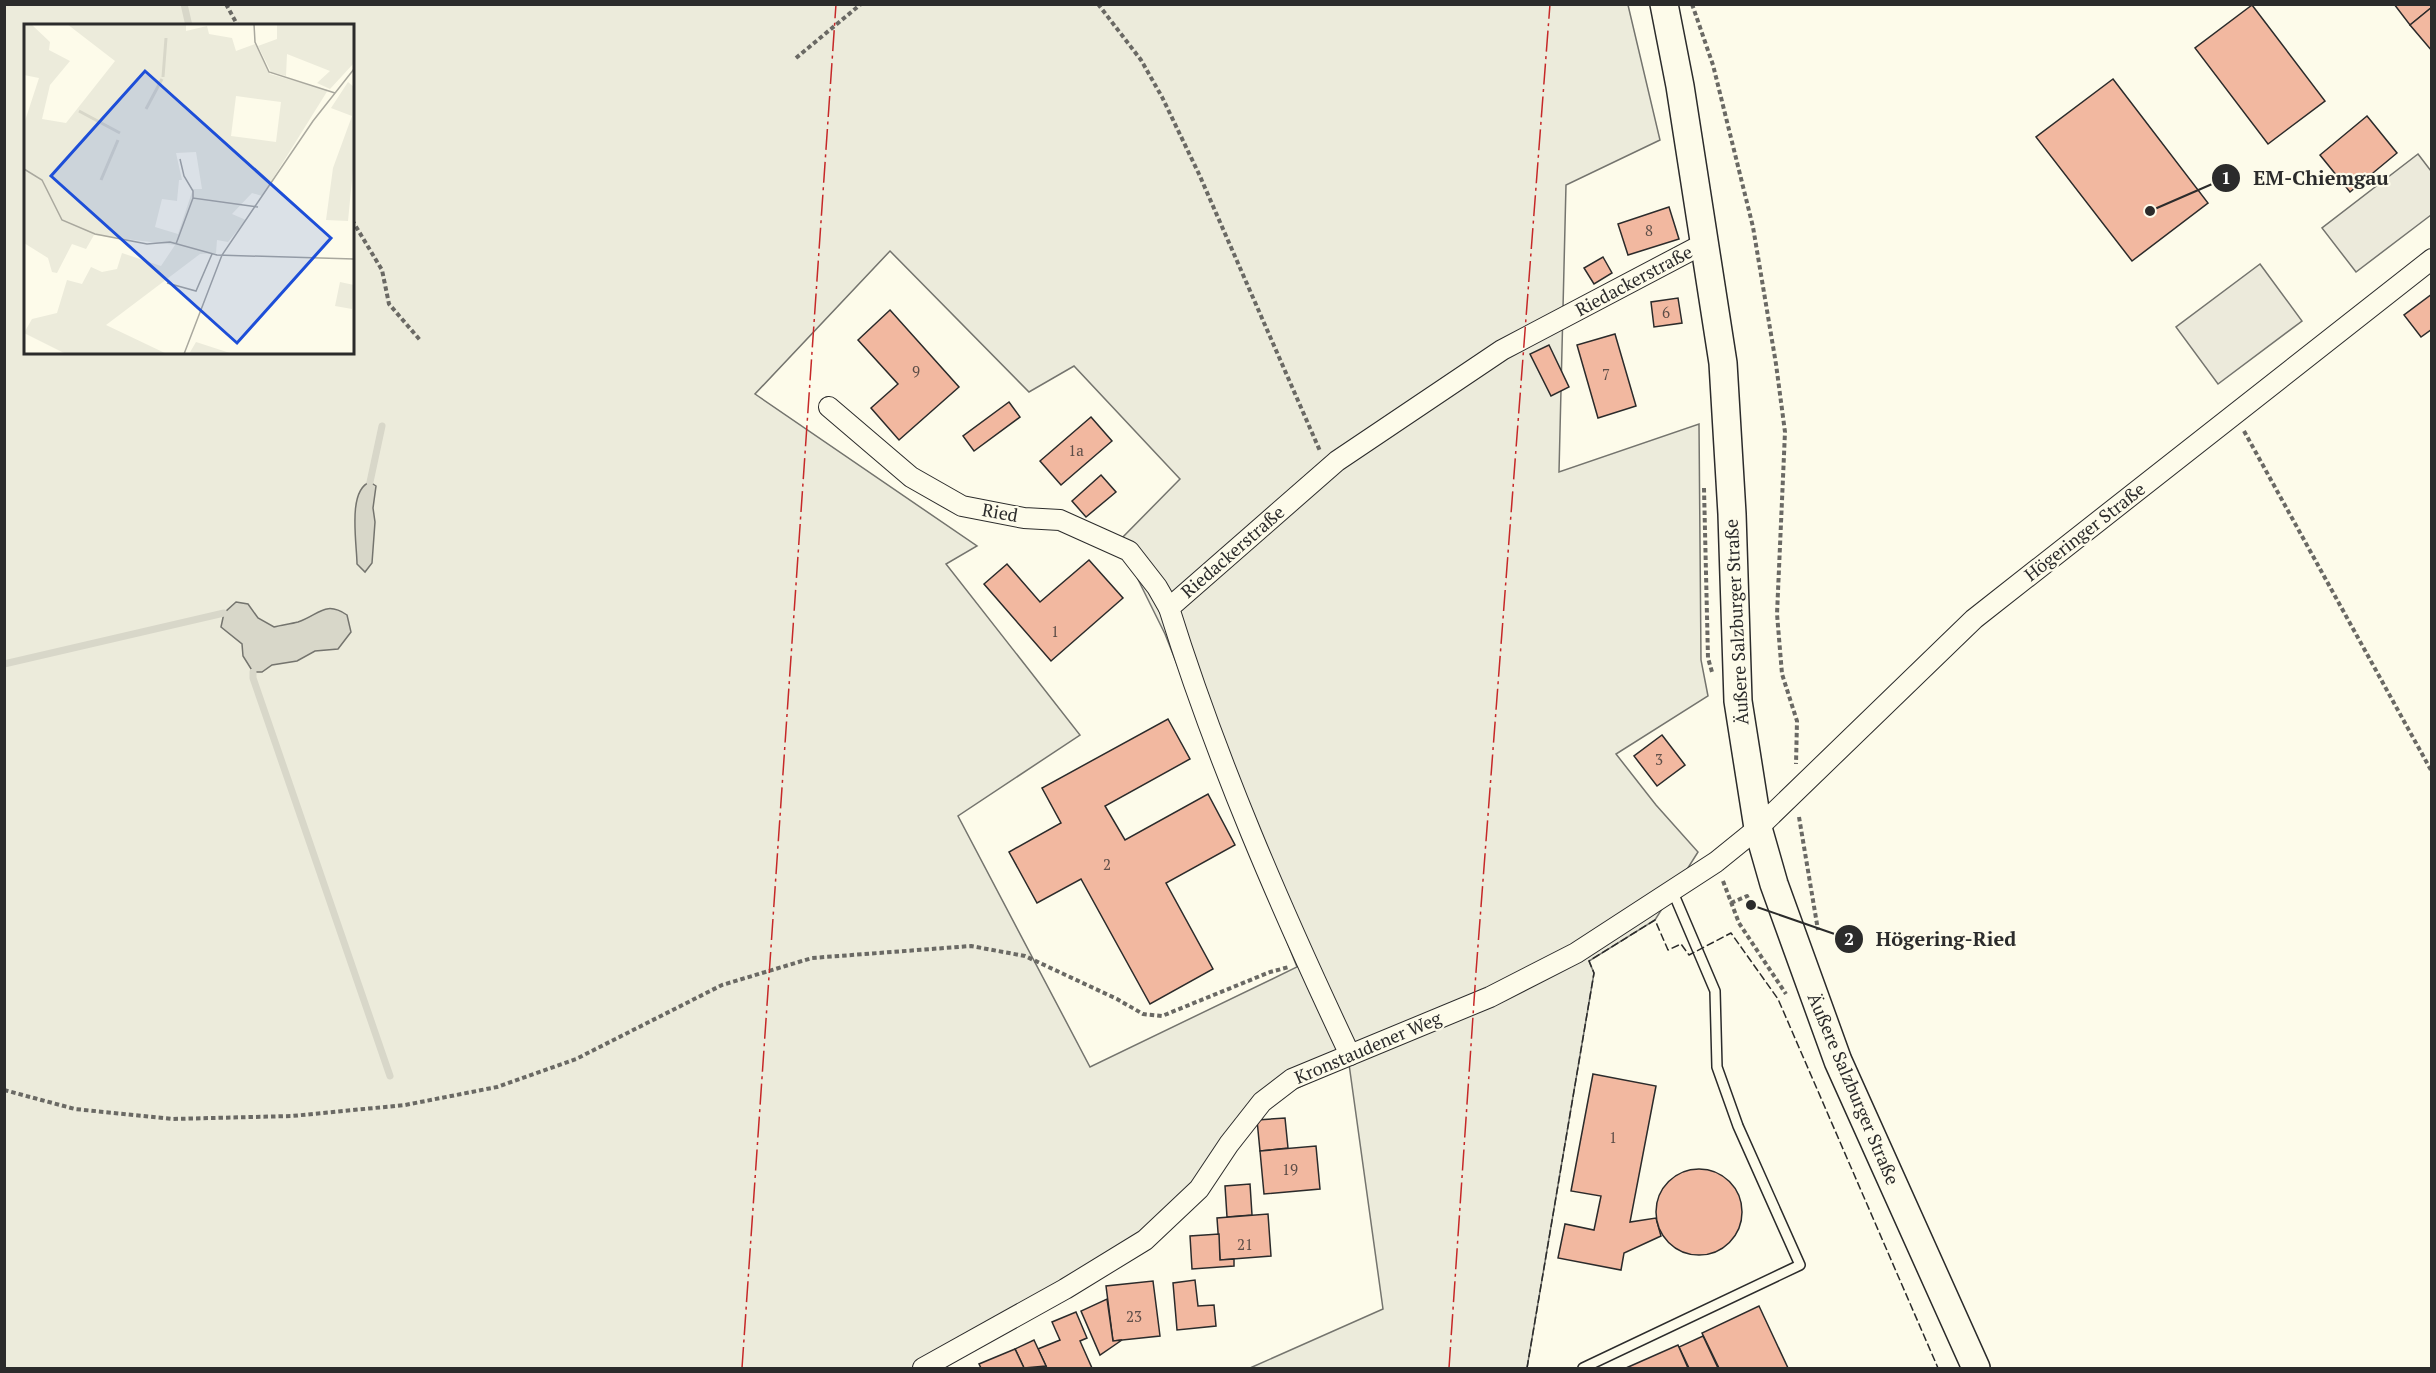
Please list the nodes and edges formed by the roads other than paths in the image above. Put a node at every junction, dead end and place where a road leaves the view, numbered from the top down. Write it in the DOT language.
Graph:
graph roads {
  1 [pos="1664,4"];
  2 [pos="1705,243"];
  3 [pos="2432,259"];
  4 [pos="829,407"];
  5 [pos="1169,608"];
  6 [pos="1758,828"];
  7 [pos="1672,890"];
  8 [pos="1350,1054"];
  9 [pos="923,1368"];
  10 [pos="1583,1368"];
  11 [pos="1976,1368"];
  1 -- 2 [label="main road, Äußere Salzburger Straße"];
  2 -- 5 [label="street, Riedackerstraße"];
  2 -- 6 [label="main road, Äußere Salzburger Straße"];
  3 -- 6 [label="street, Högeringer Straße"];
  4 -- 5 [label="street, Ried"];
  5 -- 8 [label="street, Riedackerstraße"];
  6 -- 7 [label="street, Kronstaudener Weg"];
  6 -- 11 [label="main road, Äußere Salzburger Straße"];
  7 -- 8 [label="street, Kronstaudener Weg"];
  7 -- 10 [label="lane"];
  8 -- 9 [label="street, Kronstaudener Weg"];
}
